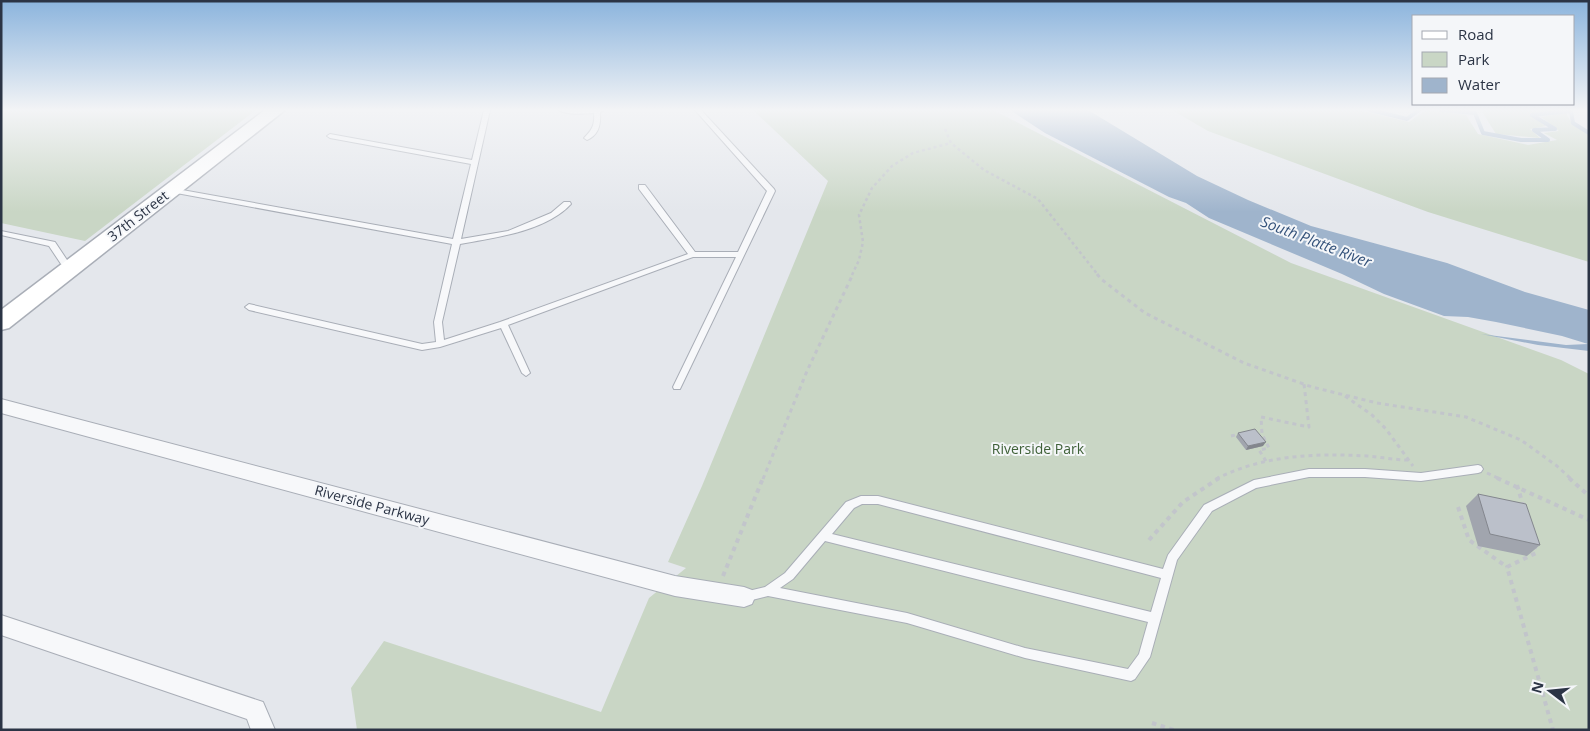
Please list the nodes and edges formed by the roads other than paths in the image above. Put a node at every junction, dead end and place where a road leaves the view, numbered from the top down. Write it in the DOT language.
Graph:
graph roads {
  1 [pos="231,144"];
  2 [pos="375,144"];
  3 [pos="478,144"];
  4 [pos="729,144"];
  5 [pos="474,162"];
  6 [pos="642,187"];
  7 [pos="171,190"];
  8 [pos="567,204"];
  9 [pos="1,233"];
  10 [pos="456,242"];
  11 [pos="740,254"];
  12 [pos="693,255"];
  13 [pos="75,265"];
  14 [pos="250,307"];
  15 [pos="1,322"];
  16 [pos="503,324"];
  17 [pos="440,344"];
  18 [pos="526,373"];
  19 [pos="677,388"];
  20 [pos="1,406"];
  21 [pos="1478,469"];
  22 [pos="823,536"];
  23 [pos="1167,576"];
  24 [pos="768,590"];
  25 [pos="744,597"];
  26 [pos="1155,618"];
  27 [pos="1,626"];
  28 [pos="263,730"];
  1 -- 7 [label="main road, 37th Street"];
  2 -- 5 [label="lane"];
  3 -- 5 [label="lane"];
  4 -- 11 [label="lane"];
  5 -- 10 [label="lane"];
  6 -- 12 [label="lane"];
  7 -- 10 [label="lane"];
  7 -- 13 [label="main road, 37th Street"];
  8 -- 10 [label="lane"];
  9 -- 13 [label="lane"];
  10 -- 17 [label="lane"];
  11 -- 12 [label="lane"];
  11 -- 19 [label="lane"];
  12 -- 16 [label="lane"];
  13 -- 15 [label="main road, 37th Street"];
  14 -- 17 [label="lane"];
  16 -- 17 [label="lane"];
  16 -- 18 [label="lane"];
  20 -- 25 [label="street, Riverside Parkway"];
  21 -- 23 [label="lane"];
  22 -- 23 [label="lane"];
  22 -- 24 [label="lane"];
  22 -- 26 [label="lane"];
  23 -- 26 [label="lane"];
  24 -- 25 [label="lane"];
  24 -- 26 [label="lane"];
  27 -- 28 [label="street"];
}
